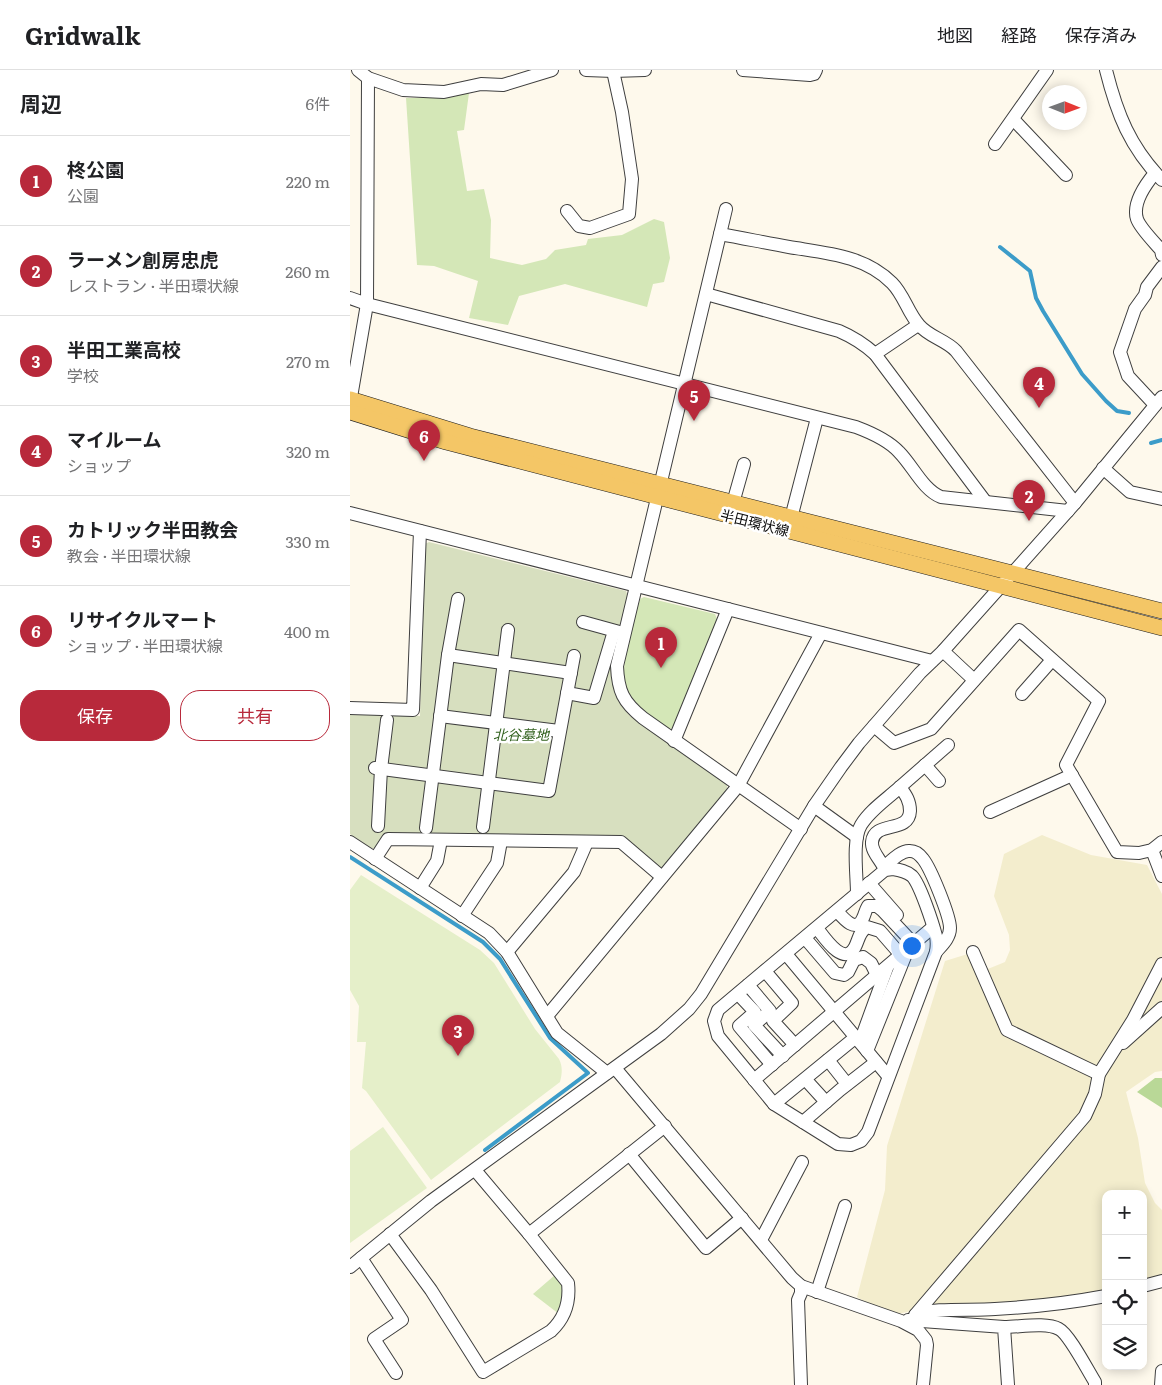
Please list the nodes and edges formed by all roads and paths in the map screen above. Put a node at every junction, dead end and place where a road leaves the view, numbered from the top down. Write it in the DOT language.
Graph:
graph roads {
  1 [pos="552,70"];
  2 [pos="586,70"];
  3 [pos="645,70"];
  4 [pos="743,70"];
  5 [pos="816,70"];
  6 [pos="1047,70"];
  7 [pos="1106,70"];
  8 [pos="613,71"];
  9 [pos="363,74"];
  10 [pos="1014,120"];
  11 [pos="995,144"];
  12 [pos="1066,175"];
  13 [pos="1159,177"];
  14 [pos="726,209"];
  15 [pos="567,211"];
  16 [pos="720,234"];
  17 [pos="1162,255"];
  18 [pos="1162,267"];
  19 [pos="706,294"];
  20 [pos="350,298"];
  21 [pos="367,304"];
  22 [pos="918,325"];
  23 [pos="875,354"];
  24 [pos="684,385"];
  25 [pos="1159,401"];
  26 [pos="350,403"];
  27 [pos="817,418"];
  28 [pos="744,464"];
  29 [pos="1103,468"];
  30 [pos="659,491"];
  31 [pos="1162,499"];
  32 [pos="985,501"];
  33 [pos="733,503"];
  34 [pos="1071,507"];
  35 [pos="350,513"];
  36 [pos="791,518"];
  37 [pos="420,531"];
  38 [pos="1012,574"];
  39 [pos="636,586"];
  40 [pos="1002,586"];
  41 [pos="458,599"];
  42 [pos="728,610"];
  43 [pos="1162,611"];
  44 [pos="583,622"];
  45 [pos="1162,628"];
  46 [pos="508,630"];
  47 [pos="620,632"];
  48 [pos="821,633"];
  49 [pos="943,651"];
  50 [pos="448,655"];
  51 [pos="574,656"];
  52 [pos="1052,660"];
  53 [pos="932,661"];
  54 [pos="504,663"];
  55 [pos="571,673"];
  56 [pos="974,680"];
  57 [pos="567,693"];
  58 [pos="1022,694"];
  59 [pos="350,708"];
  60 [pos="440,716"];
  61 [pos="386,720"];
  62 [pos="496,723"];
  63 [pos="874,726"];
  64 [pos="559,731"];
  65 [pos="674,741"];
  66 [pos="948,745"];
  67 [pos="925,765"];
  68 [pos="378,768"];
  69 [pos="1072,775"];
  70 [pos="432,776"];
  71 [pos="939,781"];
  72 [pos="488,783"];
  73 [pos="738,786"];
  74 [pos="900,787"];
  75 [pos="814,806"];
  76 [pos="990,812"];
  77 [pos="378,826"];
  78 [pos="426,828"];
  79 [pos="482,828"];
  80 [pos="801,829"];
  81 [pos="856,837"];
  82 [pos="441,840"];
  83 [pos="501,841"];
  84 [pos="350,842"];
  85 [pos="587,842"];
  86 [pos="1157,846"];
  87 [pos="375,859"];
  88 [pos="884,868"];
  89 [pos="1162,876"];
  90 [pos="662,877"];
  91 [pos="869,883"];
  92 [pos="420,888"];
  93 [pos="857,894"];
  94 [pos="837,911"];
  95 [pos="462,916"];
  96 [pos="933,927"];
  97 [pos="817,928"];
  98 [pos="805,938"];
  99 [pos="910,946"];
  100 [pos="507,952"];
  101 [pos="936,952"];
  102 [pos="973,952"];
  103 [pos="786,954"];
  104 [pos="1162,964"];
  105 [pos="888,966"];
  106 [pos="766,971"];
  107 [pos="877,975"];
  108 [pos="748,985"];
  109 [pos="738,994"];
  110 [pos="1162,1008"];
  111 [pos="834,1012"];
  112 [pos="547,1016"];
  113 [pos="861,1043"];
  114 [pos="795,1045"];
  115 [pos="1114,1051"];
  116 [pos="782,1056"];
  117 [pos="828,1060"];
  118 [pos="876,1062"];
  119 [pos="772,1064"];
  120 [pos="611,1071"];
  121 [pos="1100,1074"];
  122 [pos="888,1076"];
  123 [pos="754,1080"];
  124 [pos="806,1080"];
  125 [pos="848,1084"];
  126 [pos="826,1102"];
  127 [pos="774,1104"];
  128 [pos="803,1122"];
  129 [pos="665,1126"];
  130 [pos="629,1154"];
  131 [pos="802,1162"];
  132 [pos="475,1170"];
  133 [pos="845,1206"];
  134 [pos="742,1218"];
  135 [pos="390,1234"];
  136 [pos="530,1234"];
  137 [pos="761,1240"];
  138 [pos="360,1258"];
  139 [pos="350,1267"];
  140 [pos="1162,1281"];
  141 [pos="1147,1285"];
  142 [pos="801,1286"];
  143 [pos="817,1292"];
  144 [pos="1102,1297"];
  145 [pos="909,1319"];
  146 [pos="1004,1327"];
  147 [pos="1162,1371"];
  148 [pos="396,1373"];
  149 [pos="802,1385"];
  150 [pos="923,1385"];
  151 [pos="1008,1385"];
  152 [pos="1095,1385"];
  153 [pos="1161,1385"];
  1 -- 9 [label="street"];
  2 -- 8 [label="street"];
  3 -- 8 [label="street"];
  4 -- 5 [label="street"];
  6 -- 10 [label="street"];
  7 -- 13 [label="street"];
  8 -- 15 [label="street"];
  9 -- 21 [label="street"];
  10 -- 11 [label="street"];
  10 -- 12 [label="street"];
  13 -- 17 [label="street"];
  14 -- 16 [label="street"];
  16 -- 19 [label="street"];
  16 -- 22 [label="street"];
  18 -- 25 [label="street"];
  19 -- 23 [label="street"];
  19 -- 24 [label="street"];
  20 -- 21 [label="street"];
  21 -- 24 [label="street"];
  21 -- 26 [label="street"];
  22 -- 23 [label="street"];
  22 -- 34 [label="street"];
  23 -- 32 [label="street"];
  24 -- 27 [label="street"];
  24 -- 30 [label="street"];
  25 -- 29 [label="street"];
  26 -- 30 [label="main road, 半田環状線"];
  27 -- 32 [label="street"];
  27 -- 36 [label="street"];
  28 -- 33 [label="street"];
  29 -- 31 [label="street"];
  29 -- 34 [label="street"];
  30 -- 33 [label="main road, 半田環状線"];
  30 -- 39 [label="street"];
  30 -- 40 [label="main road, 半田環状線"];
  32 -- 34 [label="street"];
  33 -- 36 [label="main road, 半田環状線"];
  34 -- 38 [label="street"];
  35 -- 37 [label="street"];
  36 -- 38 [label="main road, 半田環状線"];
  37 -- 39 [label="street"];
  37 -- 59 [label="street"];
  38 -- 40 [label="street"];
  38 -- 43 [label="main road, 半田環状線"];
  39 -- 42 [label="street"];
  39 -- 47 [label="street"];
  40 -- 45 [label="main road, 半田環状線"];
  40 -- 49 [label="street"];
  41 -- 50 [label="street"];
  42 -- 48 [label="street"];
  42 -- 65 [label="street"];
  44 -- 47 [label="street"];
  46 -- 54 [label="street"];
  47 -- 57 [label="street"];
  47 -- 65 [label="street"];
  48 -- 53 [label="street"];
  48 -- 73 [label="street"];
  49 -- 53 [label="street"];
  49 -- 56 [label="street"];
  50 -- 54 [label="street"];
  50 -- 60 [label="street"];
  51 -- 55 [label="street"];
  52 -- 56 [label="street"];
  52 -- 58 [label="street"];
  52 -- 69 [label="street"];
  53 -- 63 [label="street"];
  54 -- 55 [label="street"];
  54 -- 62 [label="street"];
  55 -- 57 [label="street"];
  56 -- 63 [label="street"];
  57 -- 64 [label="street"];
  60 -- 62 [label="street"];
  60 -- 70 [label="street"];
  61 -- 68 [label="street"];
  62 -- 64 [label="street"];
  62 -- 72 [label="street"];
  63 -- 75 [label="street"];
  64 -- 72 [label="street"];
  65 -- 73 [label="street"];
  66 -- 67 [label="street"];
  67 -- 71 [label="street"];
  67 -- 74 [label="street"];
  68 -- 70 [label="street"];
  68 -- 77 [label="street"];
  69 -- 76 [label="street"];
  69 -- 86 [label="street"];
  70 -- 72 [label="street"];
  70 -- 78 [label="street"];
  72 -- 79 [label="street"];
  73 -- 80 [label="street"];
  73 -- 90 [label="street"];
  74 -- 81 [label="street"];
  74 -- 88 [label="street"];
  75 -- 80 [label="street"];
  75 -- 81 [label="street"];
  80 -- 120 [label="street"];
  81 -- 93 [label="street"];
  82 -- 83 [label="street"];
  82 -- 87 [label="street"];
  82 -- 92 [label="street"];
  83 -- 85 [label="street"];
  83 -- 95 [label="street"];
  84 -- 87 [label="street"];
  85 -- 90 [label="street"];
  85 -- 100 [label="street"];
  86 -- 89 [label="street"];
  87 -- 92 [label="street"];
  88 -- 91 [label="street"];
  88 -- 96 [label="street"];
  88 -- 101 [label="street"];
  90 -- 112 [label="street"];
  91 -- 93 [label="street"];
  91 -- 99 [label="street"];
  92 -- 95 [label="street"];
  93 -- 94 [label="street"];
  94 -- 97 [label="street"];
  94 -- 99 [label="street"];
  95 -- 100 [label="street"];
  96 -- 99 [label="street"];
  96 -- 101 [label="street"];
  97 -- 98 [label="street"];
  97 -- 99 [label="street"];
  98 -- 103 [label="street"];
  98 -- 107 [label="street"];
  99 -- 105 [label="street"];
  99 -- 113 [label="street"];
  100 -- 112 [label="street"];
  101 -- 122 [label="street"];
  102 -- 121 [label="street"];
  103 -- 106 [label="street"];
  103 -- 111 [label="street"];
  104 -- 115 [label="street"];
  105 -- 107 [label="street"];
  105 -- 113 [label="street"];
  106 -- 108 [label="street"];
  106 -- 114 [label="street"];
  107 -- 111 [label="street"];
  108 -- 109 [label="street"];
  108 -- 116 [label="street"];
  109 -- 119 [label="street"];
  109 -- 123 [label="street"];
  110 -- 115 [label="street"];
  111 -- 113 [label="street"];
  111 -- 114 [label="street"];
  112 -- 120 [label="street"];
  113 -- 117 [label="street"];
  113 -- 118 [label="street"];
  114 -- 116 [label="street"];
  115 -- 121 [label="street"];
  116 -- 119 [label="street"];
  117 -- 124 [label="street"];
  117 -- 125 [label="street"];
  118 -- 122 [label="street"];
  118 -- 125 [label="street"];
  119 -- 123 [label="street"];
  120 -- 129 [label="street"];
  120 -- 132 [label="street"];
  121 -- 145 [label="street"];
  122 -- 128 [label="street"];
  123 -- 127 [label="street"];
  124 -- 126 [label="street"];
  124 -- 127 [label="street"];
  125 -- 126 [label="street"];
  126 -- 128 [label="street"];
  127 -- 128 [label="street"];
  129 -- 130 [label="street"];
  129 -- 134 [label="street"];
  130 -- 134 [label="street"];
  130 -- 136 [label="street"];
  131 -- 137 [label="street"];
  132 -- 135 [label="street"];
  132 -- 136 [label="street"];
  133 -- 143 [label="street"];
  134 -- 137 [label="street"];
  135 -- 136 [label="street"];
  135 -- 138 [label="street"];
  137 -- 142 [label="street"];
  138 -- 139 [label="street"];
  138 -- 148 [label="street"];
  140 -- 141 [label="street"];
  142 -- 143 [label="street"];
  142 -- 149 [label="street"];
  143 -- 145 [label="street"];
  144 -- 145 [label="street"];
  145 -- 146 [label="street"];
  145 -- 150 [label="street"];
  146 -- 151 [label="street"];
  146 -- 152 [label="street"];
  147 -- 153 [label="street"];
}
